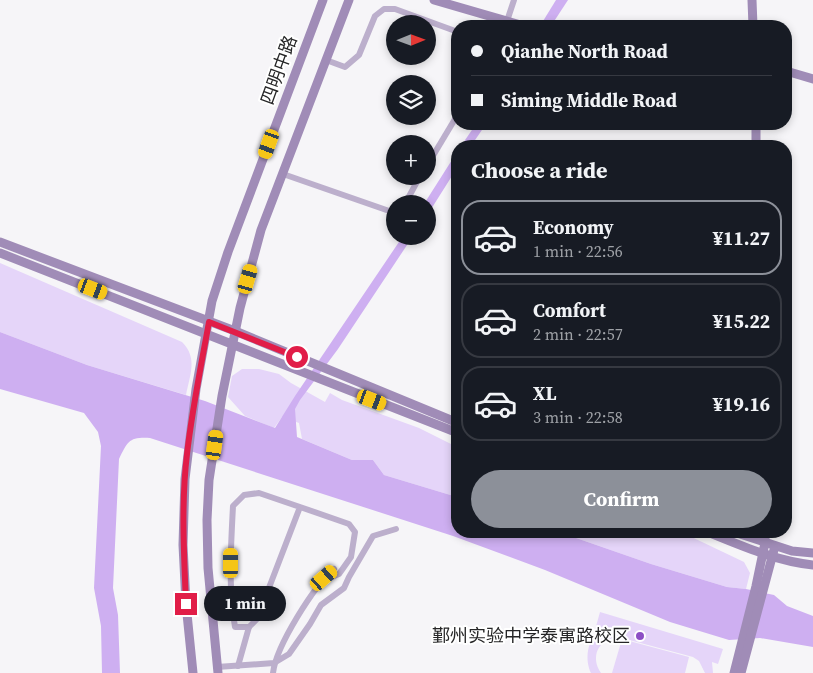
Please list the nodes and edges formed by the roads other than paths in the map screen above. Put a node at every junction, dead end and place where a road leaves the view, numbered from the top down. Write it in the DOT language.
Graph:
graph roads {
  1 [pos="323,0"];
  2 [pos="349,0"];
  3 [pos="434,0"];
  4 [pos="514,0"];
  5 [pos="752,0"];
  6 [pos="504,20"];
  7 [pos="507,20"];
  8 [pos="753,20"];
  9 [pos="451,29"];
  10 [pos="326,60"];
  11 [pos="792,73"];
  12 [pos="813,79"];
  13 [pos="451,126"];
  14 [pos="436,151"];
  15 [pos="283,174"];
  16 [pos="386,210"];
  17 [pos="0,242"];
  18 [pos="0,253"];
  19 [pos="209,322"];
  20 [pos="235,331"];
  21 [pos="207,334"];
  22 [pos="232,344"];
  23 [pos="451,420"];
  24 [pos="451,430"];
  25 [pos="300,507"];
  26 [pos="396,529"];
  27 [pos="722,538"];
  28 [pos="750,538"];
  29 [pos="765,538"];
  30 [pos="765,544"];
  31 [pos="775,546"];
  32 [pos="813,553"];
  33 [pos="767,556"];
  34 [pos="813,565"];
  35 [pos="334,569"];
  36 [pos="322,581"];
  37 [pos="232,603"];
  38 [pos="210,604"];
  39 [pos="249,627"];
  40 [pos="745,645"];
  41 [pos="274,663"];
  42 [pos="238,666"];
  43 [pos="218,670"];
  44 [pos="193,673"];
  45 [pos="273,673"];
  46 [pos="734,673"];
  47 [pos="741,673"];
  1 -- 19 [label="main road"];
  2 -- 10 [label="main road"];
  3 -- 6 [label="main road"];
  4 -- 7 [label="street"];
  5 -- 8 [label="main road"];
  9 -- 10 [label="street"];
  10 -- 15 [label="main road"];
  11 -- 12 [label="main road"];
  13 -- 14 [label="street"];
  15 -- 16 [label="street"];
  15 -- 20 [label="main road"];
  17 -- 19 [label="main road"];
  18 -- 21 [label="main road"];
  19 -- 20 [label="main road"];
  19 -- 21 [label="main road"];
  20 -- 22 [label="main road"];
  20 -- 23 [label="main road"];
  21 -- 22 [label="main road"];
  21 -- 44 [label="main road"];
  22 -- 24 [label="main road"];
  22 -- 38 [label="main road"];
  25 -- 36 [label="street"];
  25 -- 37 [label="street"];
  25 -- 39 [label="street"];
  26 -- 41 [label="street"];
  27 -- 33 [label="main road"];
  28 -- 30 [label="main road"];
  29 -- 30 [label="main road"];
  30 -- 31 [label="main road"];
  30 -- 33 [label="main road"];
  31 -- 32 [label="main road"];
  31 -- 33 [label="main road"];
  33 -- 34 [label="main road"];
  33 -- 40 [label="main road"];
  35 -- 36 [label="street"];
  36 -- 41 [label="street"];
  37 -- 38 [label="street"];
  37 -- 39 [label="street"];
  38 -- 43 [label="main road"];
  39 -- 42 [label="street"];
  40 -- 46 [label="main road"];
  40 -- 47 [label="main road"];
  41 -- 42 [label="street"];
  41 -- 45 [label="street"];
  42 -- 43 [label="street"];
}
